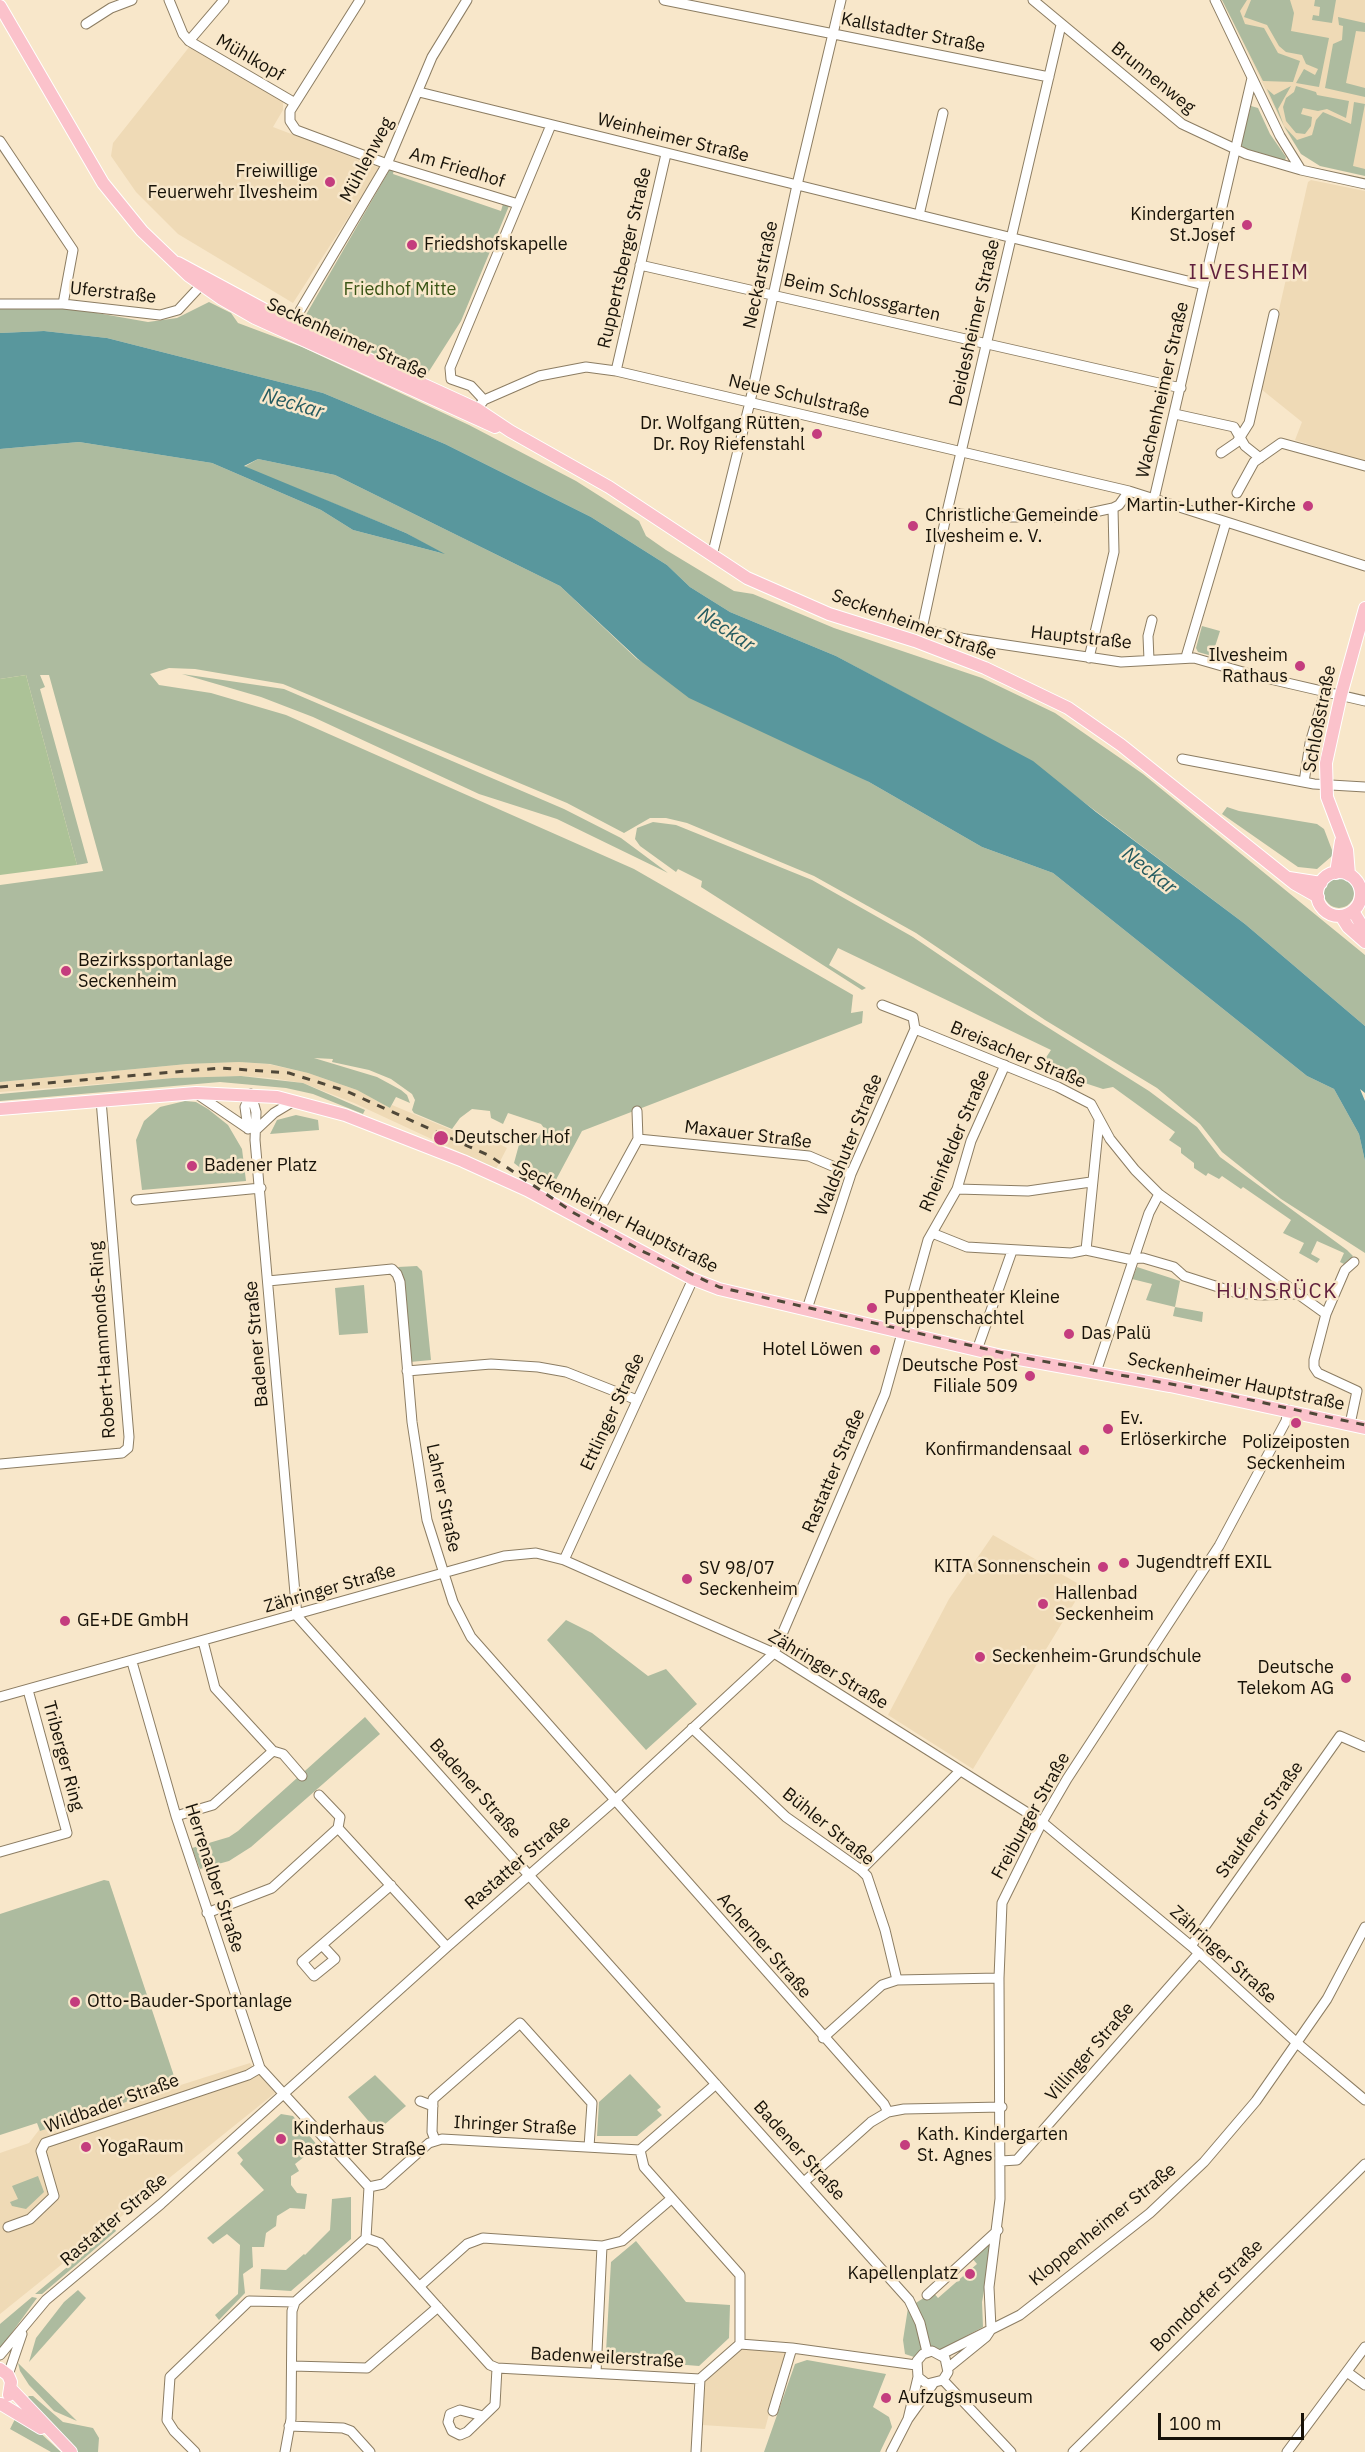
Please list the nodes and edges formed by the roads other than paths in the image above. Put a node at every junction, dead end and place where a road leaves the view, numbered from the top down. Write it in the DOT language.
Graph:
graph roads {
  1 [pos="132,0"];
  2 [pos="169,0"];
  3 [pos="224,0"];
  4 [pos="360,0"];
  5 [pos="467,0"];
  6 [pos="664,0"];
  7 [pos="722,0"];
  8 [pos="841,0"];
  9 [pos="1033,0"];
  10 [pos="1215,0"];
  11 [pos="0,7"];
  12 [pos="719,11"];
  13 [pos="86,24"];
  14 [pos="1062,25"];
  15 [pos="833,34"];
  16 [pos="189,41"];
  17 [pos="1049,77"];
  18 [pos="1252,78"];
  19 [pos="419,92"];
  20 [pos="295,103"];
  21 [pos="943,113"];
  22 [pos="551,125"];
  23 [pos="2,147"];
  24 [pos="1235,149"];
  25 [pos="666,153"];
  26 [pos="387,164"];
  27 [pos="1301,170"];
  28 [pos="1365,184"];
  29 [pos="797,185"];
  30 [pos="518,204"];
  31 [pos="919,215"];
  32 [pos="1012,238"];
  33 [pos="640,265"];
  34 [pos="204,282"];
  35 [pos="1204,285"];
  36 [pos="773,295"];
  37 [pos="0,304"];
  38 [pos="63,304"];
  39 [pos="1274,314"];
  40 [pos="289,328"];
  41 [pos="988,345"];
  42 [pos="616,371"];
  43 [pos="1181,388"];
  44 [pos="750,402"];
  45 [pos="478,408"];
  46 [pos="1174,414"];
  47 [pos="1240,437"];
  48 [pos="962,452"];
  49 [pos="1221,453"];
  50 [pos="1260,458"];
  51 [pos="1365,466"];
  52 [pos="1129,491"];
  53 [pos="1238,493"];
  54 [pos="1154,499"];
  55 [pos="1113,508"];
  56 [pos="947,512"];
  57 [pos="1226,522"];
  58 [pos="712,556"];
  59 [pos="1365,566"];
  60 [pos="1365,608"];
  61 [pos="1152,620"];
  62 [pos="922,629"];
  63 [pos="1186,657"];
  64 [pos="1089,658"];
  65 [pos="1149,660"];
  66 [pos="1325,692"];
  67 [pos="1341,695"];
  68 [pos="1365,701"];
  69 [pos="1182,759"];
  70 [pos="1304,782"];
  71 [pos="1326,786"];
  72 [pos="1365,787"];
  73 [pos="1341,837"];
  74 [pos="1335,873"];
  75 [pos="1349,875"];
  76 [pos="1289,878"];
  77 [pos="1321,883"];
  78 [pos="1318,897"];
  79 [pos="1347,913"];
  80 [pos="1365,931"];
  81 [pos="1365,942"];
  82 [pos="882,1005"];
  83 [pos="915,1029"];
  84 [pos="1005,1065"];
  85 [pos="196,1093"];
  86 [pos="250,1094"];
  87 [pos="101,1100"];
  88 [pos="294,1101"];
  89 [pos="0,1109"];
  90 [pos="637,1111"];
  91 [pos="1099,1121"];
  92 [pos="252,1129"];
  93 [pos="638,1139"];
  94 [pos="851,1174"];
  95 [pos="1091,1182"];
  96 [pos="261,1188"];
  97 [pos="957,1190"];
  98 [pos="1159,1194"];
  99 [pos="136,1200"];
  100 [pos="591,1225"];
  101 [pos="932,1233"];
  102 [pos="1086,1250"];
  103 [pos="1012,1251"];
  104 [pos="1135,1258"];
  105 [pos="1354,1262"];
  106 [pos="693,1279"];
  107 [pos="268,1281"];
  108 [pos="1294,1294"];
  109 [pos="807,1309"];
  110 [pos="1326,1314"];
  111 [pos="901,1332"];
  112 [pos="977,1350"];
  113 [pos="407,1371"];
  114 [pos="1096,1372"];
  115 [pos="637,1400"];
  116 [pos="1288,1410"];
  117 [pos="1350,1424"];
  118 [pos="1365,1428"];
  119 [pos="0,1464"];
  120 [pos="564,1560"];
  121 [pos="443,1574"];
  122 [pos="297,1616"];
  123 [pos="203,1641"];
  124 [pos="774,1653"];
  125 [pos="132,1662"];
  126 [pos="28,1690"];
  127 [pos="0,1697"];
  128 [pos="692,1728"];
  129 [pos="1365,1747"];
  130 [pos="273,1751"];
  131 [pos="960,1771"];
  132 [pos="302,1776"];
  133 [pos="320,1795"];
  134 [pos="614,1801"];
  135 [pos="176,1816"];
  136 [pos="1042,1822"];
  137 [pos="338,1828"];
  138 [pos="0,1852"];
  139 [pos="861,1870"];
  140 [pos="530,1875"];
  141 [pos="391,1885"];
  142 [pos="207,1913"];
  143 [pos="1365,1927"];
  144 [pos="322,1945"];
  145 [pos="1191,1946"];
  146 [pos="447,1947"];
  147 [pos="1199,1953"];
  148 [pos="999,1978"];
  149 [pos="897,1980"];
  150 [pos="823,2037"];
  151 [pos="1297,2043"];
  152 [pos="260,2068"];
  153 [pos="716,2084"];
  154 [pos="284,2093"];
  155 [pos="1365,2100"];
  156 [pos="420,2101"];
  157 [pos="433,2106"];
  158 [pos="1002,2107"];
  159 [pos="888,2112"];
  160 [pos="435,2140"];
  161 [pos="589,2147"];
  162 [pos="640,2150"];
  163 [pos="1001,2161"];
  164 [pos="1365,2164"];
  165 [pos="804,2182"];
  166 [pos="369,2187"];
  167 [pos="671,2199"];
  168 [pos="8,2227"];
  169 [pos="998,2230"];
  170 [pos="366,2238"];
  171 [pos="602,2246"];
  172 [pos="420,2286"];
  173 [pos="927,2295"];
  174 [pos="295,2302"];
  175 [pos="438,2307"];
  176 [pos="25,2327"];
  177 [pos="991,2328"];
  178 [pos="740,2344"];
  179 [pos="1365,2347"];
  180 [pos="792,2348"];
  181 [pos="927,2352"];
  182 [pos="942,2354"];
  183 [pos="0,2355"];
  184 [pos="916,2365"];
  185 [pos="292,2366"];
  186 [pos="949,2367"];
  187 [pos="497,2368"];
  188 [pos="4,2372"];
  189 [pos="1347,2372"];
  190 [pos="596,2373"];
  191 [pos="918,2377"];
  192 [pos="700,2379"];
  193 [pos="943,2380"];
  194 [pos="933,2384"];
  195 [pos="1365,2385"];
  196 [pos="11,2389"];
  197 [pos="0,2404"];
  198 [pos="773,2411"];
  199 [pos="483,2416"];
  200 [pos="908,2419"];
  201 [pos="289,2426"];
  202 [pos="58,2439"];
  203 [pos="71,2452"];
  204 [pos="195,2452"];
  205 [pos="285,2452"];
  206 [pos="369,2452"];
  207 [pos="696,2452"];
  208 [pos="891,2452"];
  209 [pos="1011,2452"];
  210 [pos="1073,2452"];
  211 [pos="1287,2452"];
  1 -- 13 [label="street"];
  2 -- 16 [label="street, Mühlkopf"];
  3 -- 16 [label="street, Mühlkopf"];
  4 -- 20 [label="street"];
  5 -- 19 [label="street, Mühlenweg"];
  6 -- 12 [label="street, Kallstadter Straße"];
  7 -- 12 [label="street"];
  8 -- 15 [label="street, Neckarstraße"];
  9 -- 14 [label="street, Brunnenweg"];
  10 -- 18 [label="street"];
  11 -- 34 [label="main road, Seckenheimer Straße"];
  12 -- 15 [label="street, Kallstadter Straße"];
  14 -- 17 [label="street, Deidesheimer Straße"];
  14 -- 24 [label="street, Brunnenweg"];
  15 -- 17 [label="street, Kallstadter Straße"];
  15 -- 29 [label="street, Neckarstraße"];
  16 -- 20 [label="street, Mühlkopf"];
  17 -- 32 [label="street, Deidesheimer Straße"];
  18 -- 24 [label="street, Wachenheimer Straße"];
  18 -- 27 [label="street"];
  19 -- 22 [label="street, Weinheimer Straße"];
  19 -- 26 [label="street, Mühlenweg"];
  20 -- 26 [label="street, Am Friedhof"];
  21 -- 31 [label="street"];
  22 -- 25 [label="street, Weinheimer Straße"];
  22 -- 30 [label="street"];
  23 -- 38 [label="street"];
  24 -- 27 [label="street, Brunnenweg"];
  24 -- 35 [label="street, Wachenheimer Straße"];
  25 -- 29 [label="street, Weinheimer Straße"];
  25 -- 33 [label="street, Ruppertsberger Straße"];
  26 -- 30 [label="street, Am Friedhof"];
  26 -- 40 [label="street, Mühlenweg"];
  27 -- 28 [label="street, Brunnenweg"];
  29 -- 31 [label="street, Weinheimer Straße"];
  29 -- 36 [label="street, Neckarstraße"];
  30 -- 45 [label="street"];
  31 -- 32 [label="street, Weinheimer Straße"];
  32 -- 35 [label="street, Weinheimer Straße"];
  32 -- 41 [label="street, Deidesheimer Straße"];
  33 -- 36 [label="street, Beim Schlossgarten"];
  33 -- 42 [label="street, Ruppertsberger Straße"];
  34 -- 38 [label="street, Uferstraße"];
  34 -- 40 [label="main road, Seckenheimer Straße"];
  35 -- 43 [label="street, Wachenheimer Straße"];
  36 -- 41 [label="street, Beim Schlossgarten"];
  36 -- 44 [label="street, Neckarstraße"];
  37 -- 38 [label="street, Uferstraße"];
  39 -- 47 [label="street"];
  40 -- 45 [label="main road, Seckenheimer Straße"];
  41 -- 43 [label="street, Beim Schlossgarten"];
  41 -- 48 [label="street, Deidesheimer Straße"];
  42 -- 44 [label="street, Neue Schulstraße"];
  42 -- 45 [label="street, Neue Schulstraße"];
  43 -- 46 [label="street, Wachenheimer Straße"];
  44 -- 48 [label="street, Neue Schulstraße"];
  44 -- 58 [label="street, Neckarstraße"];
  45 -- 58 [label="main road, Seckenheimer Straße"];
  46 -- 47 [label="street"];
  46 -- 54 [label="street, Wachenheimer Straße"];
  47 -- 49 [label="street"];
  47 -- 50 [label="street"];
  48 -- 52 [label="street, Neue Schulstraße"];
  48 -- 56 [label="street, Deidesheimer Straße"];
  50 -- 51 [label="street"];
  50 -- 53 [label="street"];
  52 -- 54 [label="street, Neue Schulstraße"];
  52 -- 55 [label="street"];
  54 -- 57 [label="street, Neue Schulstraße"];
  55 -- 56 [label="street"];
  55 -- 64 [label="street"];
  56 -- 62 [label="street, Deidesheimer Straße"];
  57 -- 59 [label="street, Neue Schulstraße"];
  57 -- 63 [label="street"];
  58 -- 76 [label="main road, Seckenheimer Straße"];
  60 -- 67 [label="main road, Schloßstraße"];
  61 -- 65 [label="street"];
  62 -- 64 [label="street, Hauptstraße"];
  63 -- 65 [label="street, Hauptstraße"];
  63 -- 66 [label="street, Hauptstraße"];
  64 -- 65 [label="street, Hauptstraße"];
  66 -- 67 [label="street, Hauptstraße"];
  66 -- 70 [label="street, Schloßstraße"];
  67 -- 68 [label="street, Hauptstraße"];
  67 -- 71 [label="main road, Schloßstraße"];
  69 -- 70 [label="street"];
  70 -- 71 [label="street"];
  71 -- 72 [label="street"];
  71 -- 73 [label="main road, Schloßstraße"];
  73 -- 74 [label="main road, Schloßstraße"];
  73 -- 75 [label="main road, Schloßstraße"];
  74 -- 75 [label="main road"];
  74 -- 77 [label="main road"];
  75 -- 79 [label="main road"];
  76 -- 77 [label="main road, Seckenheimer Straße"];
  76 -- 78 [label="main road, Seckenheimer Straße"];
  77 -- 78 [label="main road"];
  78 -- 79 [label="main road"];
  79 -- 80 [label="main road"];
  79 -- 81 [label="main road"];
  82 -- 83 [label="street, Breisacher Straße"];
  83 -- 84 [label="street, Breisacher Straße"];
  83 -- 94 [label="street, Waldshuter Straße"];
  84 -- 91 [label="street, Breisacher Straße"];
  84 -- 97 [label="street, Rheinfelder Straße"];
  85 -- 86 [label="main road, Seckenheimer Hauptstraße"];
  85 -- 87 [label="main road, Seckenheimer Hauptstraße"];
  85 -- 92 [label="street, Badener Straße"];
  86 -- 88 [label="main road, Seckenheimer Hauptstraße"];
  86 -- 92 [label="street"];
  87 -- 89 [label="main road, Seckenheimer Hauptstraße"];
  87 -- 119 [label="street, Robert-Hammonds-Ring"];
  88 -- 92 [label="street"];
  88 -- 100 [label="main road, Seckenheimer Hauptstraße"];
  90 -- 93 [label="street"];
  91 -- 95 [label="street"];
  91 -- 98 [label="street, Breisacher Straße"];
  92 -- 96 [label="street, Badener Straße"];
  93 -- 94 [label="street, Maxauer Straße"];
  93 -- 100 [label="street"];
  94 -- 109 [label="street, Waldshuter Straße"];
  95 -- 97 [label="street"];
  95 -- 102 [label="street"];
  96 -- 99 [label="street"];
  96 -- 107 [label="street, Badener Straße"];
  97 -- 101 [label="street, Rheinfelder Straße"];
  98 -- 104 [label="street"];
  98 -- 108 [label="street, Breisacher Straße"];
  100 -- 106 [label="main road, Seckenheimer Hauptstraße"];
  101 -- 103 [label="street"];
  101 -- 111 [label="street, Rheinfelder Straße"];
  102 -- 103 [label="street"];
  102 -- 104 [label="street"];
  103 -- 112 [label="street"];
  104 -- 108 [label="street"];
  104 -- 114 [label="street"];
  105 -- 110 [label="street"];
  106 -- 109 [label="main road, Seckenheimer Hauptstraße"];
  106 -- 115 [label="street, Ettlinger Straße"];
  107 -- 113 [label="street, Lahrer Straße"];
  107 -- 122 [label="street, Badener Straße"];
  108 -- 110 [label="street, Breisacher Straße"];
  109 -- 111 [label="main road, Seckenheimer Hauptstraße"];
  110 -- 117 [label="street"];
  111 -- 112 [label="main road, Seckenheimer Hauptstraße"];
  111 -- 124 [label="street, Rastatter Straße"];
  112 -- 114 [label="main road, Seckenheimer Hauptstraße"];
  113 -- 115 [label="street"];
  113 -- 121 [label="street, Lahrer Straße"];
  114 -- 116 [label="main road, Seckenheimer Hauptstraße"];
  115 -- 120 [label="street, Ettlinger Straße"];
  116 -- 117 [label="main road, Seckenheimer Hauptstraße"];
  116 -- 136 [label="street, Freiburger Straße"];
  117 -- 118 [label="main road, Seckenheimer Hauptstraße"];
  120 -- 121 [label="street, Zähringer Straße"];
  120 -- 124 [label="street, Zähringer Straße"];
  121 -- 122 [label="street, Zähringer Straße"];
  121 -- 134 [label="street, Lahrer Straße"];
  122 -- 123 [label="street, Zähringer Straße"];
  122 -- 140 [label="street, Badener Straße"];
  123 -- 125 [label="street, Zähringer Straße"];
  123 -- 130 [label="street"];
  124 -- 128 [label="street, Rastatter Straße"];
  124 -- 131 [label="street, Zähringer Straße"];
  125 -- 126 [label="street, Zähringer Straße"];
  125 -- 135 [label="street, Herrenalber Straße"];
  126 -- 127 [label="street, Zähringer Straße"];
  126 -- 138 [label="street, Triberger Ring"];
  128 -- 134 [label="street, Rastatter Straße"];
  128 -- 139 [label="street, Bühler Straße"];
  129 -- 145 [label="street, Staufener Straße"];
  130 -- 132 [label="street"];
  130 -- 135 [label="street"];
  131 -- 136 [label="street, Zähringer Straße"];
  131 -- 139 [label="street"];
  133 -- 137 [label="street"];
  134 -- 140 [label="street, Rastatter Straße"];
  134 -- 150 [label="street, Acherner Straße"];
  135 -- 142 [label="street, Herrenalber Straße"];
  136 -- 145 [label="street, Zähringer Straße"];
  136 -- 148 [label="street, Freiburger Straße"];
  137 -- 141 [label="street"];
  137 -- 142 [label="street"];
  139 -- 149 [label="street, Bühler Straße"];
  140 -- 146 [label="street, Rastatter Straße"];
  140 -- 153 [label="street, Badener Straße"];
  141 -- 144 [label="street"];
  141 -- 146 [label="street"];
  142 -- 152 [label="street, Herrenalber Straße"];
  143 -- 151 [label="street, Kloppenheimer Straße"];
  145 -- 147 [label="street, Zähringer Straße"];
  146 -- 154 [label="street, Rastatter Straße"];
  147 -- 151 [label="street, Zähringer Straße"];
  147 -- 163 [label="street, Villinger Straße"];
  148 -- 149 [label="street"];
  148 -- 158 [label="street, Freiburger Straße"];
  149 -- 150 [label="street"];
  150 -- 159 [label="street, Acherner Straße"];
  151 -- 155 [label="street, Zähringer Straße"];
  151 -- 177 [label="street, Kloppenheimer Straße"];
  152 -- 154 [label="street, Herrenalber Straße"];
  152 -- 168 [label="street, Wildbader Straße"];
  153 -- 162 [label="street"];
  153 -- 165 [label="street, Badener Straße"];
  154 -- 166 [label="street"];
  154 -- 176 [label="street, Rastatter Straße"];
  156 -- 157 [label="street"];
  157 -- 160 [label="street"];
  157 -- 161 [label="street"];
  158 -- 159 [label="street"];
  158 -- 163 [label="street, Freiburger Straße"];
  159 -- 165 [label="street"];
  160 -- 161 [label="street, Ihringer Straße"];
  160 -- 166 [label="street, Ihringer Straße"];
  161 -- 162 [label="street, Ihringer Straße"];
  162 -- 167 [label="street"];
  163 -- 169 [label="street, Freiburger Straße"];
  164 -- 210 [label="street, Bonndorfer Straße"];
  165 -- 181 [label="street, Badener Straße"];
  166 -- 170 [label="street"];
  167 -- 171 [label="street"];
  167 -- 178 [label="street"];
  169 -- 173 [label="street"];
  169 -- 177 [label="street, Freiburger Straße"];
  170 -- 172 [label="street"];
  170 -- 174 [label="street"];
  171 -- 172 [label="street"];
  171 -- 190 [label="street"];
  172 -- 175 [label="street"];
  174 -- 185 [label="street"];
  174 -- 204 [label="street"];
  175 -- 185 [label="street"];
  175 -- 187 [label="street"];
  176 -- 183 [label="street, Rastatter Straße"];
  176 -- 188 [label="street, Rastatter Straße"];
  177 -- 182 [label="street, Kloppenheimer Straße"];
  177 -- 186 [label="street, Kloppenheimer Straße"];
  178 -- 180 [label="street"];
  178 -- 192 [label="street, Badenweilerstraße"];
  179 -- 189 [label="street"];
  180 -- 184 [label="street"];
  180 -- 198 [label="street"];
  181 -- 182 [label="street"];
  181 -- 184 [label="street"];
  182 -- 186 [label="street"];
  184 -- 191 [label="street"];
  185 -- 201 [label="street"];
  186 -- 193 [label="street, Kloppenheimer Straße"];
  187 -- 190 [label="street, Badenweilerstraße"];
  187 -- 199 [label="street"];
  188 -- 196 [label="main road"];
  189 -- 195 [label="street"];
  189 -- 211 [label="street"];
  190 -- 192 [label="street, Badenweilerstraße"];
  191 -- 194 [label="street"];
  191 -- 200 [label="street"];
  192 -- 207 [label="street"];
  193 -- 194 [label="street"];
  193 -- 209 [label="street"];
  194 -- 200 [label="street"];
  196 -- 197 [label="main road"];
  196 -- 202 [label="main road"];
  197 -- 202 [label="main road"];
  200 -- 208 [label="street"];
  201 -- 205 [label="street"];
  201 -- 206 [label="street"];
  202 -- 203 [label="main road"];
}
